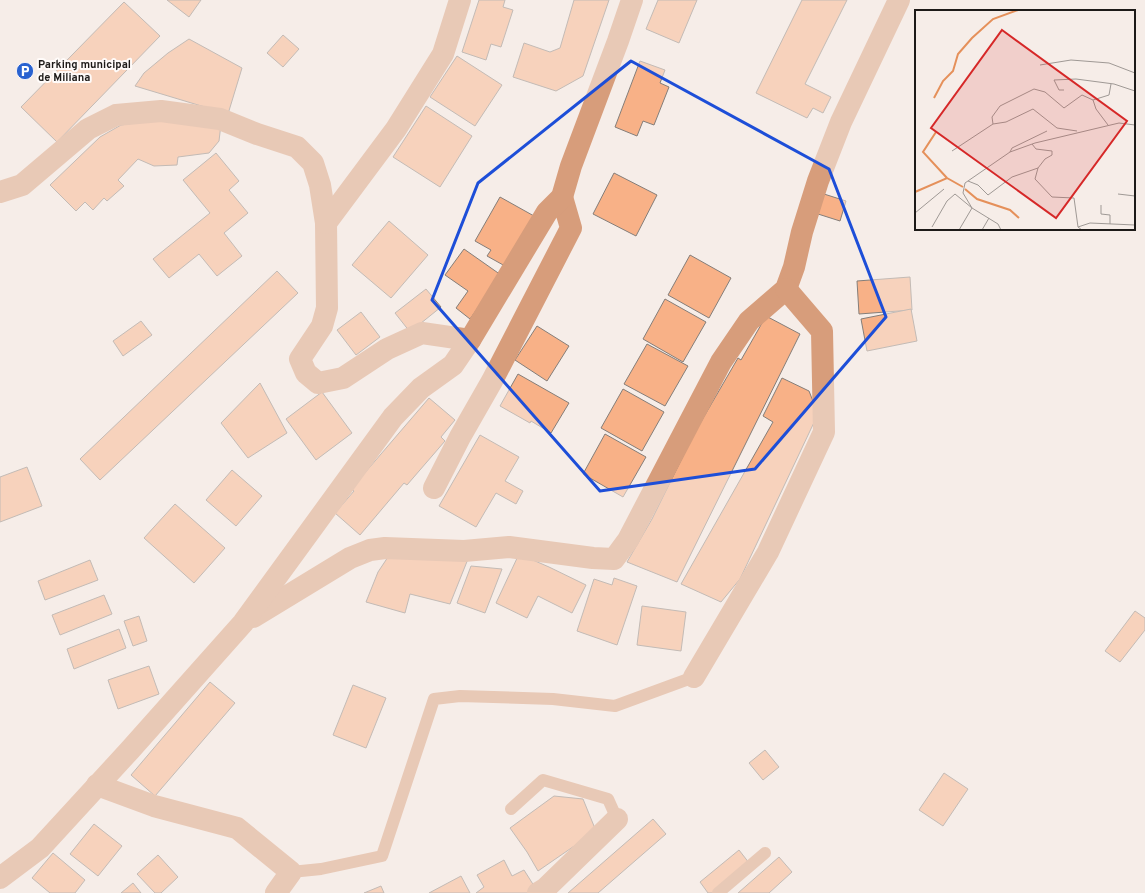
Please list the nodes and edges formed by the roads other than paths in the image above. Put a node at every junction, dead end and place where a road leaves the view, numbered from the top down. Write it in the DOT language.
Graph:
graph roads {
  1 [pos="460,0"];
  2 [pos="632,0"];
  3 [pos="899,0"];
  4 [pos="0,192"];
  5 [pos="562,197"];
  6 [pos="326,223"];
  7 [pos="786,289"];
  8 [pos="470,340"];
  9 [pos="434,488"];
  10 [pos="243,623"];
  11 [pos="694,677"];
  12 [pos="97,785"];
  13 [pos="510,809"];
  14 [pos="617,819"];
  15 [pos="765,854"];
  16 [pos="291,872"];
  17 [pos="0,878"];
  18 [pos="276,893"];
  19 [pos="538,893"];
  20 [pos="718,893"];
  1 -- 6 [label="street"];
  2 -- 5 [label="street"];
  3 -- 7 [label="street"];
  4 -- 6 [label="street"];
  5 -- 8 [label="street"];
  5 -- 9 [label="street"];
  6 -- 8 [label="street"];
  7 -- 10 [label="street"];
  7 -- 11 [label="street"];
  8 -- 10 [label="street"];
  10 -- 12 [label="street"];
  11 -- 16 [label="lane"];
  12 -- 16 [label="street"];
  12 -- 17 [label="street"];
  13 -- 14 [label="lane"];
  14 -- 19 [label="street"];
  15 -- 20 [label="lane"];
  16 -- 18 [label="street"];
}
